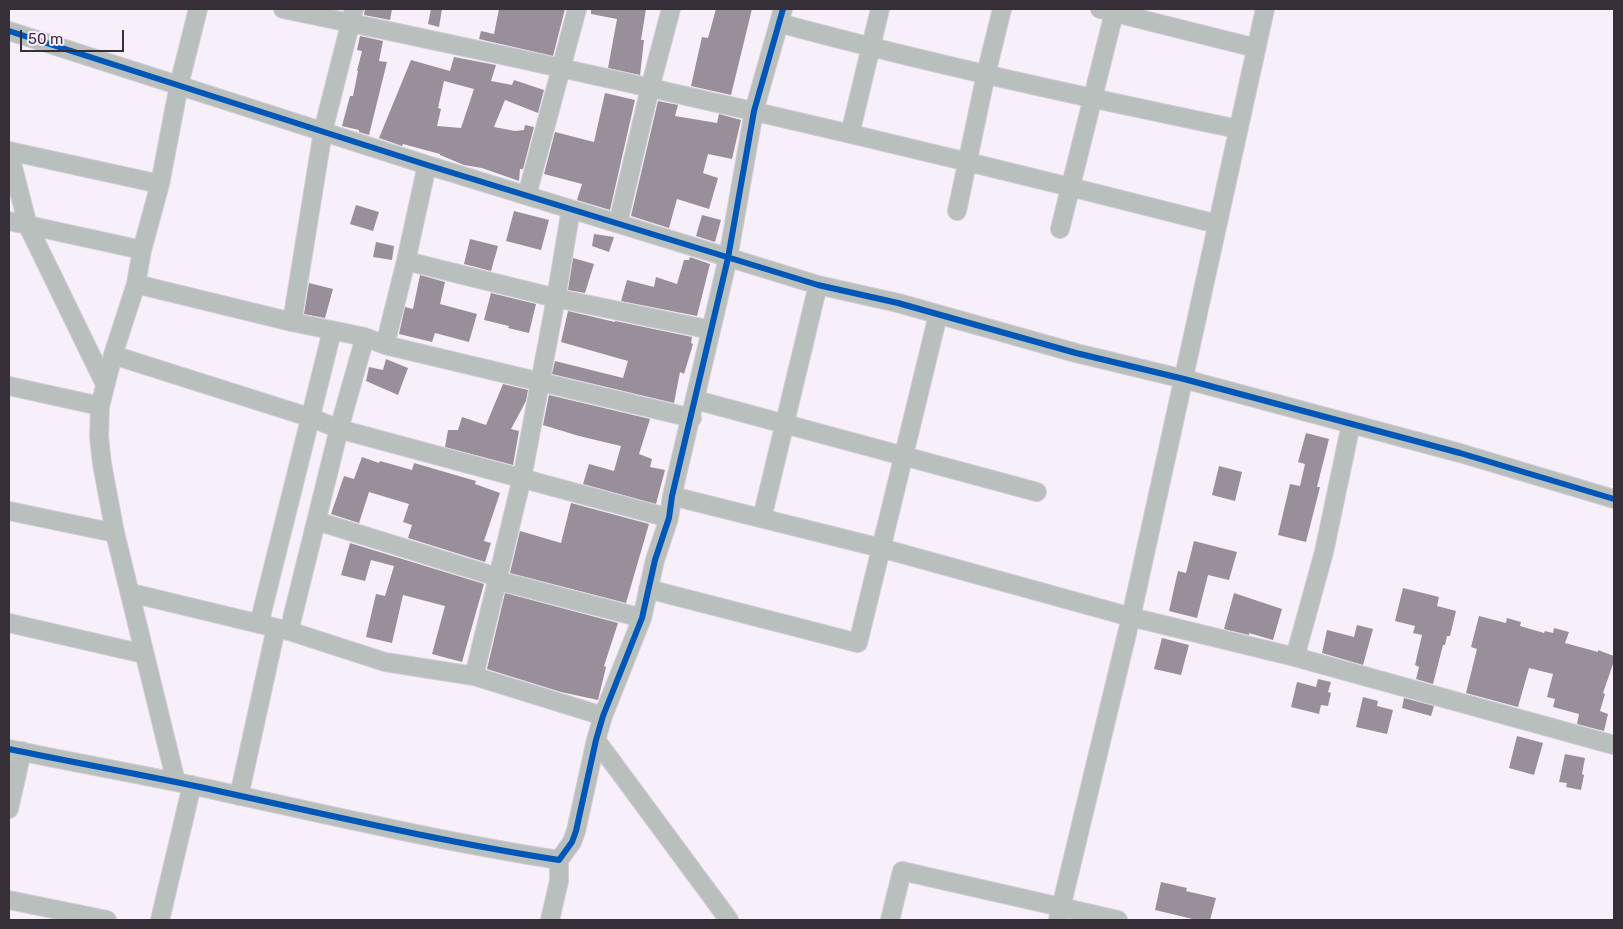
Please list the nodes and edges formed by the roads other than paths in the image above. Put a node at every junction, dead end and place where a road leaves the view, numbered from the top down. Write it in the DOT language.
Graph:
graph roads {
  1 [pos="198,9"];
  2 [pos="283,9"];
  3 [pos="577,9"];
  4 [pos="671,9"];
  5 [pos="880,9"];
  6 [pos="1002,9"];
  7 [pos="1265,9"];
  8 [pos="1110,10"];
  9 [pos="353,16"];
  10 [pos="781,16"];
  11 [pos="9,32"];
  12 [pos="870,47"];
  13 [pos="1256,48"];
  14 [pos="561,67"];
  15 [pos="986,74"];
  16 [pos="179,84"];
  17 [pos="650,88"];
  18 [pos="1093,98"];
  19 [pos="754,111"];
  20 [pos="1238,129"];
  21 [pos="323,131"];
  22 [pos="850,134"];
  23 [pos="9,151"];
  24 [pos="967,163"];
  25 [pos="427,165"];
  26 [pos="160,184"];
  27 [pos="1071,186"];
  28 [pos="527,194"];
  29 [pos="571,209"];
  30 [pos="957,211"];
  31 [pos="9,221"];
  32 [pos="618,223"];
  33 [pos="1217,224"];
  34 [pos="28,226"];
  35 [pos="1060,229"];
  36 [pos="142,250"];
  37 [pos="728,258"];
  38 [pos="406,261"];
  39 [pos="136,284"];
  40 [pos="818,285"];
  41 [pos="556,298"];
  42 [pos="938,314"];
  43 [pos="292,322"];
  44 [pos="711,330"];
  45 [pos="332,331"];
  46 [pos="365,337"];
  47 [pos="385,345"];
  48 [pos="113,355"];
  49 [pos="1184,379"];
  50 [pos="540,383"];
  51 [pos="105,384"];
  52 [pos="9,386"];
  53 [pos="696,400"];
  54 [pos="100,406"];
  55 [pos="312,418"];
  56 [pos="692,418"];
  57 [pos="784,424"];
  58 [pos="1351,424"];
  59 [pos="340,429"];
  60 [pos="904,455"];
  61 [pos="522,478"];
  62 [pos="1037,492"];
  63 [pos="672,496"];
  64 [pos="1614,499"];
  65 [pos="9,511"];
  66 [pos="669,518"];
  67 [pos="762,518"];
  68 [pos="317,521"];
  69 [pos="115,533"];
  70 [pos="881,548"];
  71 [pos="497,579"];
  72 [pos="648,588"];
  73 [pos="131,593"];
  74 [pos="642,618"];
  75 [pos="1131,618"];
  76 [pos="9,623"];
  77 [pos="275,628"];
  78 [pos="144,654"];
  79 [pos="1295,657"];
  80 [pos="474,676"];
  81 [pos="602,716"];
  82 [pos="596,740"];
  83 [pos="1614,745"];
  84 [pos="15,750"];
  85 [pos="184,784"];
  86 [pos="239,796"];
  87 [pos="9,809"];
  88 [pos="560,860"];
  89 [pos="9,900"];
  90 [pos="1060,913"];
  91 [pos="107,920"];
  92 [pos="160,920"];
  93 [pos="550,920"];
  94 [pos="729,920"];
  95 [pos="890,920"];
  96 [pos="1118,920"];
  1 -- 16 [label="street"];
  2 -- 9 [label="street"];
  3 -- 14 [label="street"];
  4 -- 17 [label="street"];
  5 -- 12 [label="street"];
  6 -- 15 [label="street"];
  7 -- 13 [label="street"];
  8 -- 13 [label="street"];
  8 -- 18 [label="street"];
  9 -- 14 [label="street"];
  9 -- 21 [label="street"];
  10 -- 12 [label="street"];
  10 -- 19 [label="street"];
  11 -- 16 [label="street"];
  12 -- 15 [label="street"];
  12 -- 22 [label="street"];
  13 -- 20 [label="street"];
  14 -- 17 [label="street"];
  14 -- 28 [label="street"];
  15 -- 18 [label="street"];
  15 -- 24 [label="street"];
  16 -- 21 [label="street"];
  16 -- 26 [label="street"];
  17 -- 19 [label="street"];
  17 -- 32 [label="street"];
  18 -- 20 [label="street"];
  18 -- 27 [label="street"];
  19 -- 22 [label="street"];
  19 -- 37 [label="street"];
  20 -- 33 [label="street"];
  21 -- 25 [label="street"];
  21 -- 43 [label="street"];
  22 -- 24 [label="street"];
  23 -- 26 [label="street"];
  23 -- 34 [label="street"];
  24 -- 27 [label="street"];
  24 -- 30 [label="street"];
  25 -- 28 [label="street"];
  25 -- 38 [label="street"];
  26 -- 36 [label="street"];
  27 -- 33 [label="street"];
  27 -- 35 [label="street"];
  28 -- 29 [label="street"];
  29 -- 32 [label="street"];
  29 -- 41 [label="street"];
  31 -- 34 [label="street"];
  32 -- 37 [label="street"];
  33 -- 49 [label="street"];
  34 -- 36 [label="street"];
  34 -- 51 [label="street"];
  36 -- 39 [label="street"];
  37 -- 40 [label="street"];
  37 -- 44 [label="street"];
  38 -- 41 [label="street"];
  38 -- 47 [label="street"];
  39 -- 43 [label="street"];
  39 -- 48 [label="street"];
  40 -- 42 [label="street"];
  40 -- 57 [label="street"];
  41 -- 44 [label="street"];
  41 -- 50 [label="street"];
  42 -- 49 [label="street"];
  42 -- 60 [label="street"];
  43 -- 45 [label="street"];
  44 -- 53 [label="street"];
  45 -- 46 [label="street"];
  45 -- 55 [label="street"];
  46 -- 47 [label="street"];
  46 -- 59 [label="street"];
  47 -- 50 [label="street"];
  48 -- 51 [label="street"];
  48 -- 55 [label="street"];
  49 -- 58 [label="street"];
  49 -- 75 [label="street"];
  50 -- 56 [label="street"];
  50 -- 61 [label="street"];
  51 -- 54 [label="street"];
  52 -- 54 [label="street"];
  53 -- 56 [label="street"];
  53 -- 57 [label="street"];
  54 -- 69 [label="street"];
  55 -- 59 [label="street"];
  55 -- 77 [label="street"];
  56 -- 63 [label="street"];
  57 -- 60 [label="street"];
  57 -- 67 [label="street"];
  58 -- 64 [label="street"];
  58 -- 79 [label="street"];
  59 -- 61 [label="street"];
  59 -- 68 [label="street"];
  60 -- 62 [label="street"];
  60 -- 70 [label="street"];
  61 -- 66 [label="street"];
  61 -- 71 [label="street"];
  63 -- 66 [label="street"];
  63 -- 67 [label="street"];
  65 -- 69 [label="street"];
  66 -- 72 [label="street"];
  67 -- 70 [label="street"];
  68 -- 71 [label="street"];
  68 -- 77 [label="street"];
  69 -- 73 [label="street"];
  70 -- 72 [label="street"];
  70 -- 75 [label="street"];
  71 -- 74 [label="street"];
  71 -- 80 [label="street"];
  72 -- 74 [label="street"];
  73 -- 77 [label="street"];
  73 -- 78 [label="street"];
  74 -- 81 [label="street"];
  75 -- 79 [label="street"];
  75 -- 90 [label="street"];
  76 -- 78 [label="street"];
  77 -- 80 [label="street"];
  77 -- 86 [label="street"];
  78 -- 85 [label="street"];
  79 -- 83 [label="street"];
  80 -- 81 [label="street"];
  81 -- 82 [label="street"];
  82 -- 88 [label="street"];
  82 -- 94 [label="street"];
  84 -- 85 [label="street"];
  84 -- 87 [label="street"];
  85 -- 86 [label="street"];
  85 -- 92 [label="street"];
  86 -- 88 [label="street"];
  88 -- 93 [label="street"];
  89 -- 91 [label="street"];
  90 -- 95 [label="street"];
  90 -- 96 [label="street"];
}
